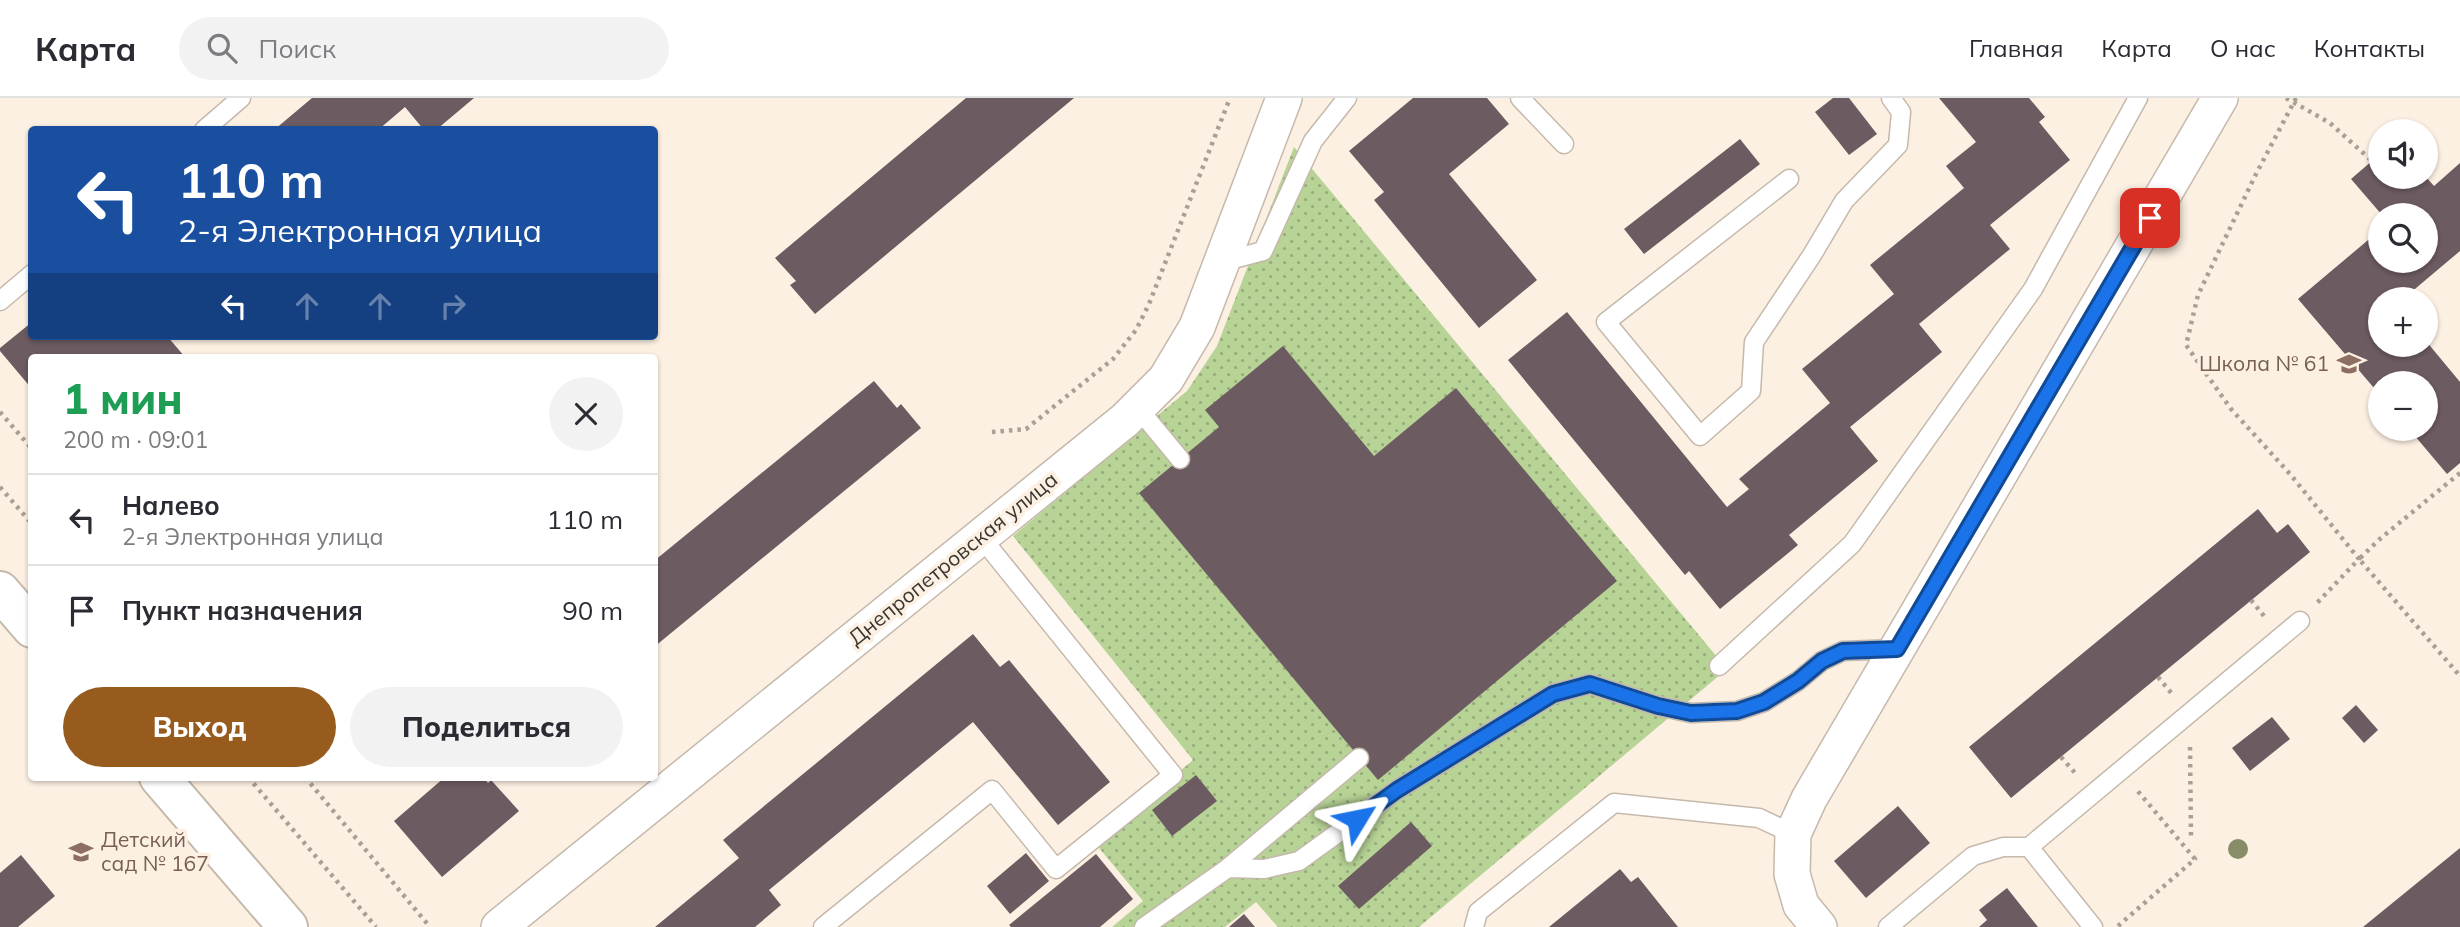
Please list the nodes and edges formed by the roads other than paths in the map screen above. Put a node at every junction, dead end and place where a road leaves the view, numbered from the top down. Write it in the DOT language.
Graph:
graph roads {
  1 [pos="241,98"];
  2 [pos="1284,98"];
  3 [pos="1347,98"];
  4 [pos="1520,98"];
  5 [pos="1891,98"];
  6 [pos="2138,98"];
  7 [pos="2220,98"];
  8 [pos="209,126"];
  9 [pos="1564,144"];
  10 [pos="1789,179"];
  11 [pos="1222,262"];
  12 [pos="28,277"];
  13 [pos="0,301"];
  14 [pos="1138,407"];
  15 [pos="1180,459"];
  16 [pos="980,536"];
  17 [pos="1,596"];
  18 [pos="2300,621"];
  19 [pos="28,624"];
  20 [pos="1897,649"];
  21 [pos="1719,666"];
  22 [pos="1359,758"];
  23 [pos="162,781"];
  24 [pos="1793,834"];
  25 [pos="2028,847"];
  26 [pos="1228,868"];
  27 [pos="288,927"];
  28 [pos="499,927"];
  29 [pos="823,927"];
  30 [pos="1144,927"];
  31 [pos="1474,927"];
  32 [pos="1819,927"];
  33 [pos="1888,927"];
  34 [pos="2093,927"];
  1 -- 8 [label="lane"];
  2 -- 11 [label="street, Днепропетровская улица"];
  3 -- 11 [label="lane"];
  4 -- 9 [label="lane"];
  5 -- 10 [label="lane"];
  6 -- 21 [label="lane"];
  7 -- 20 [label="street"];
  11 -- 14 [label="street, Днепропетровская улица"];
  12 -- 13 [label="lane"];
  14 -- 15 [label="lane"];
  14 -- 16 [label="street, Днепропетровская улица"];
  16 -- 28 [label="street, Днепропетровская улица"];
  16 -- 29 [label="lane"];
  17 -- 19 [label="street"];
  18 -- 25 [label="lane"];
  20 -- 24 [label="street"];
  20 -- 26 [label="lane"];
  22 -- 26 [label="lane"];
  23 -- 27 [label="street"];
  24 -- 31 [label="lane"];
  24 -- 32 [label="street"];
  25 -- 33 [label="lane"];
  25 -- 34 [label="lane"];
  26 -- 30 [label="lane"];
}
